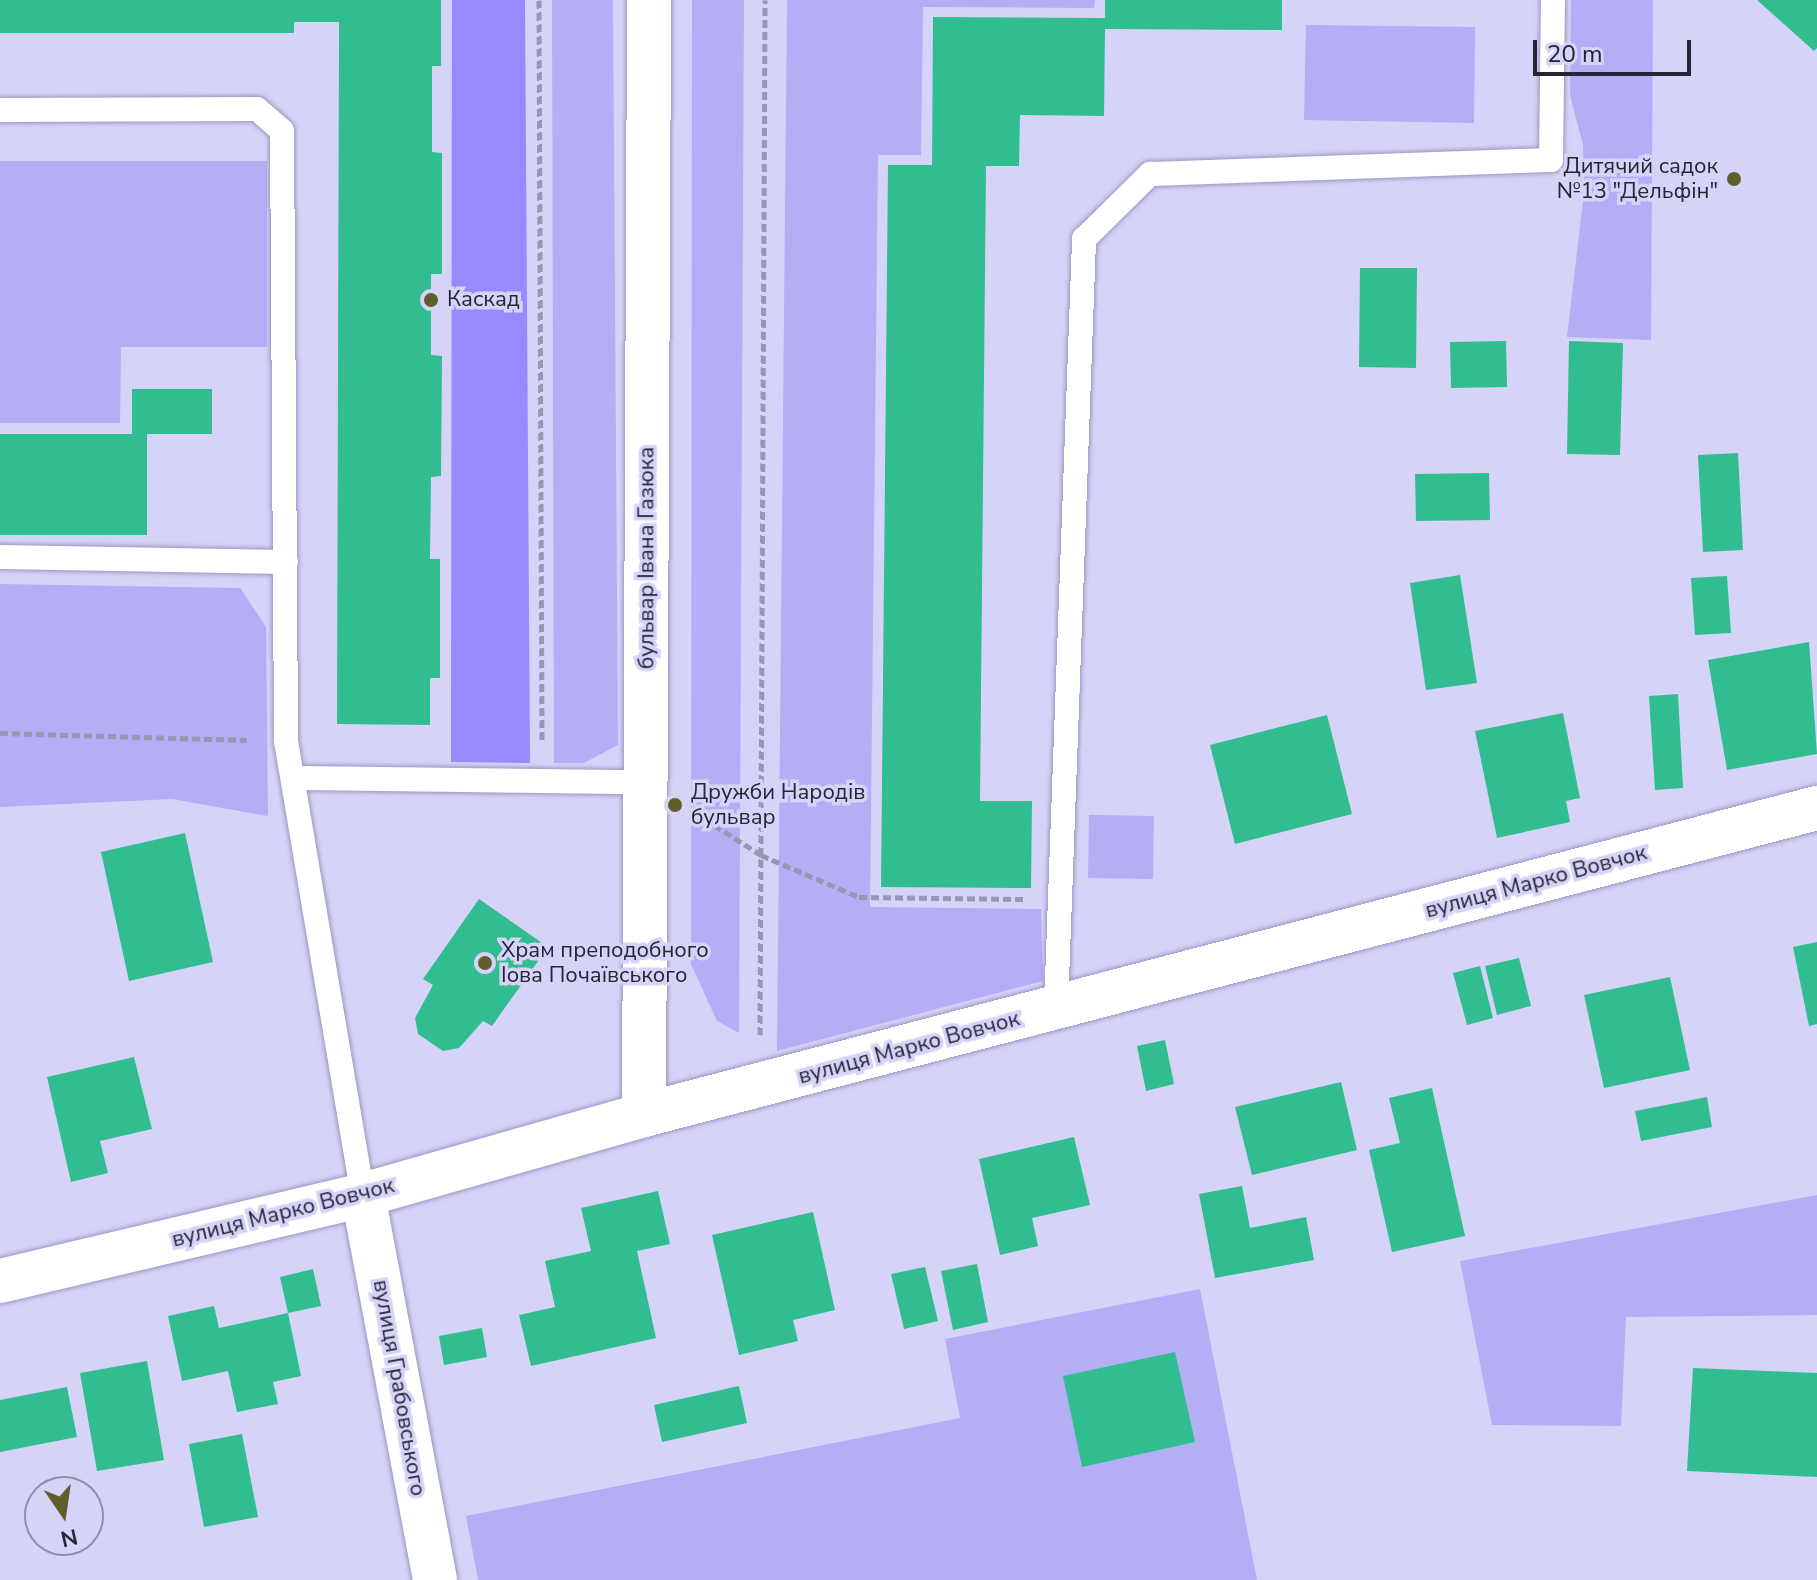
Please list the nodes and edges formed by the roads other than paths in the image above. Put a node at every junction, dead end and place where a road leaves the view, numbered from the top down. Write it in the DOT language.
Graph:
graph roads {
  1 [pos="649,0"];
  2 [pos="1553,0"];
  3 [pos="0,110"];
  4 [pos="0,557"];
  5 [pos="286,562"];
  6 [pos="295,778"];
  7 [pos="645,782"];
  8 [pos="1817,808"];
  9 [pos="1056,1008"];
  10 [pos="644,1115"];
  11 [pos="363,1195"];
  12 [pos="0,1281"];
  13 [pos="435,1580"];
  1 -- 7 [label="street, бульвар Івана Газюка"];
  2 -- 9 [label="lane"];
  3 -- 5 [label="lane"];
  4 -- 5 [label="lane"];
  5 -- 6 [label="lane"];
  6 -- 7 [label="lane"];
  6 -- 11 [label="lane"];
  7 -- 10 [label="street, бульвар Івана Газюка"];
  8 -- 9 [label="street, вулиця Марко Вовчок"];
  9 -- 10 [label="street, вулиця Марко Вовчок"];
  10 -- 11 [label="street, вулиця Марко Вовчок"];
  11 -- 12 [label="street, вулиця Марко Вовчок"];
  11 -- 13 [label="street, вулиця Грабовського"];
}
